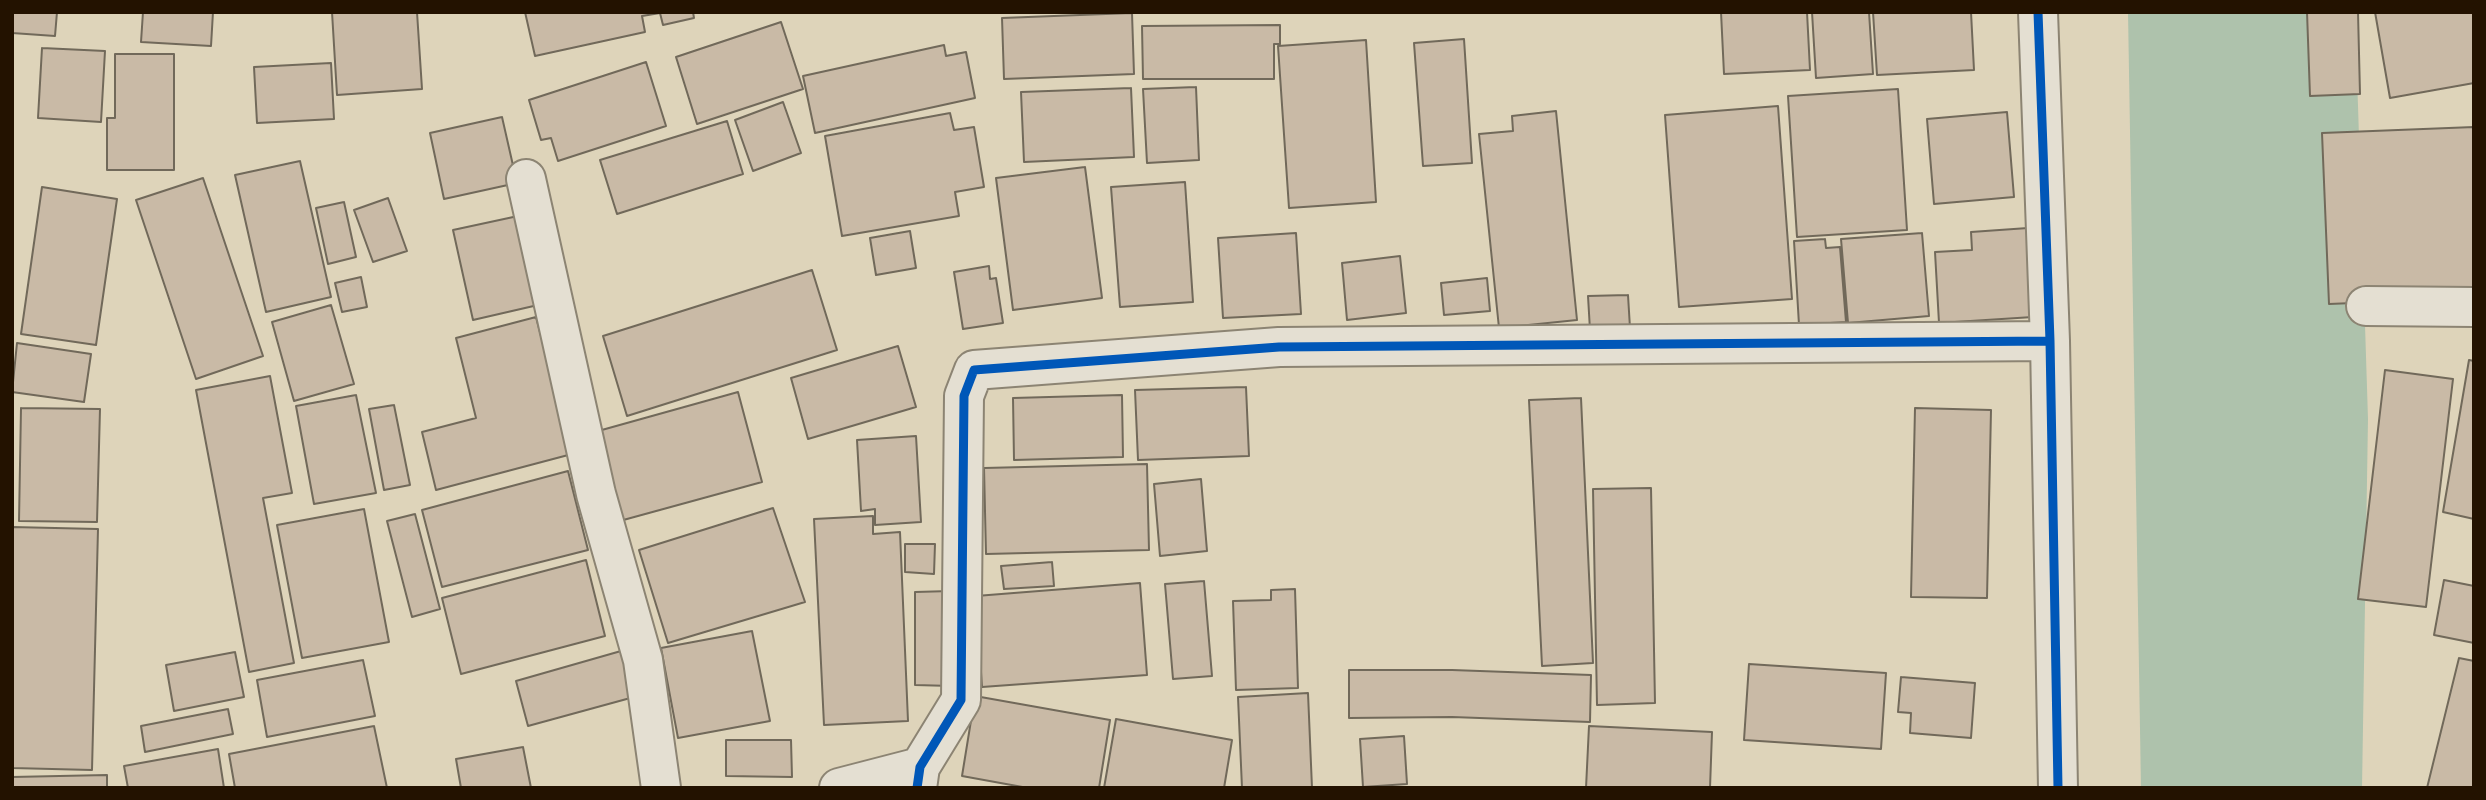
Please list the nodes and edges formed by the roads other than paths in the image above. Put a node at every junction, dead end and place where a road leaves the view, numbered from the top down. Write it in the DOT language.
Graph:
graph roads {
  1 [pos="2038,12"];
  2 [pos="526,179"];
  3 [pos="2366,306"];
  4 [pos="2474,307"];
  5 [pos="2050,341"];
  6 [pos="918,778"];
  7 [pos="661,788"];
  8 [pos="839,788"];
  9 [pos="2057,788"];
  1 -- 5 [label="street"];
  2 -- 7 [label="street"];
  3 -- 4 [label="street"];
  5 -- 6 [label="street"];
  5 -- 9 [label="street"];
  6 -- 8 [label="street"];
}
